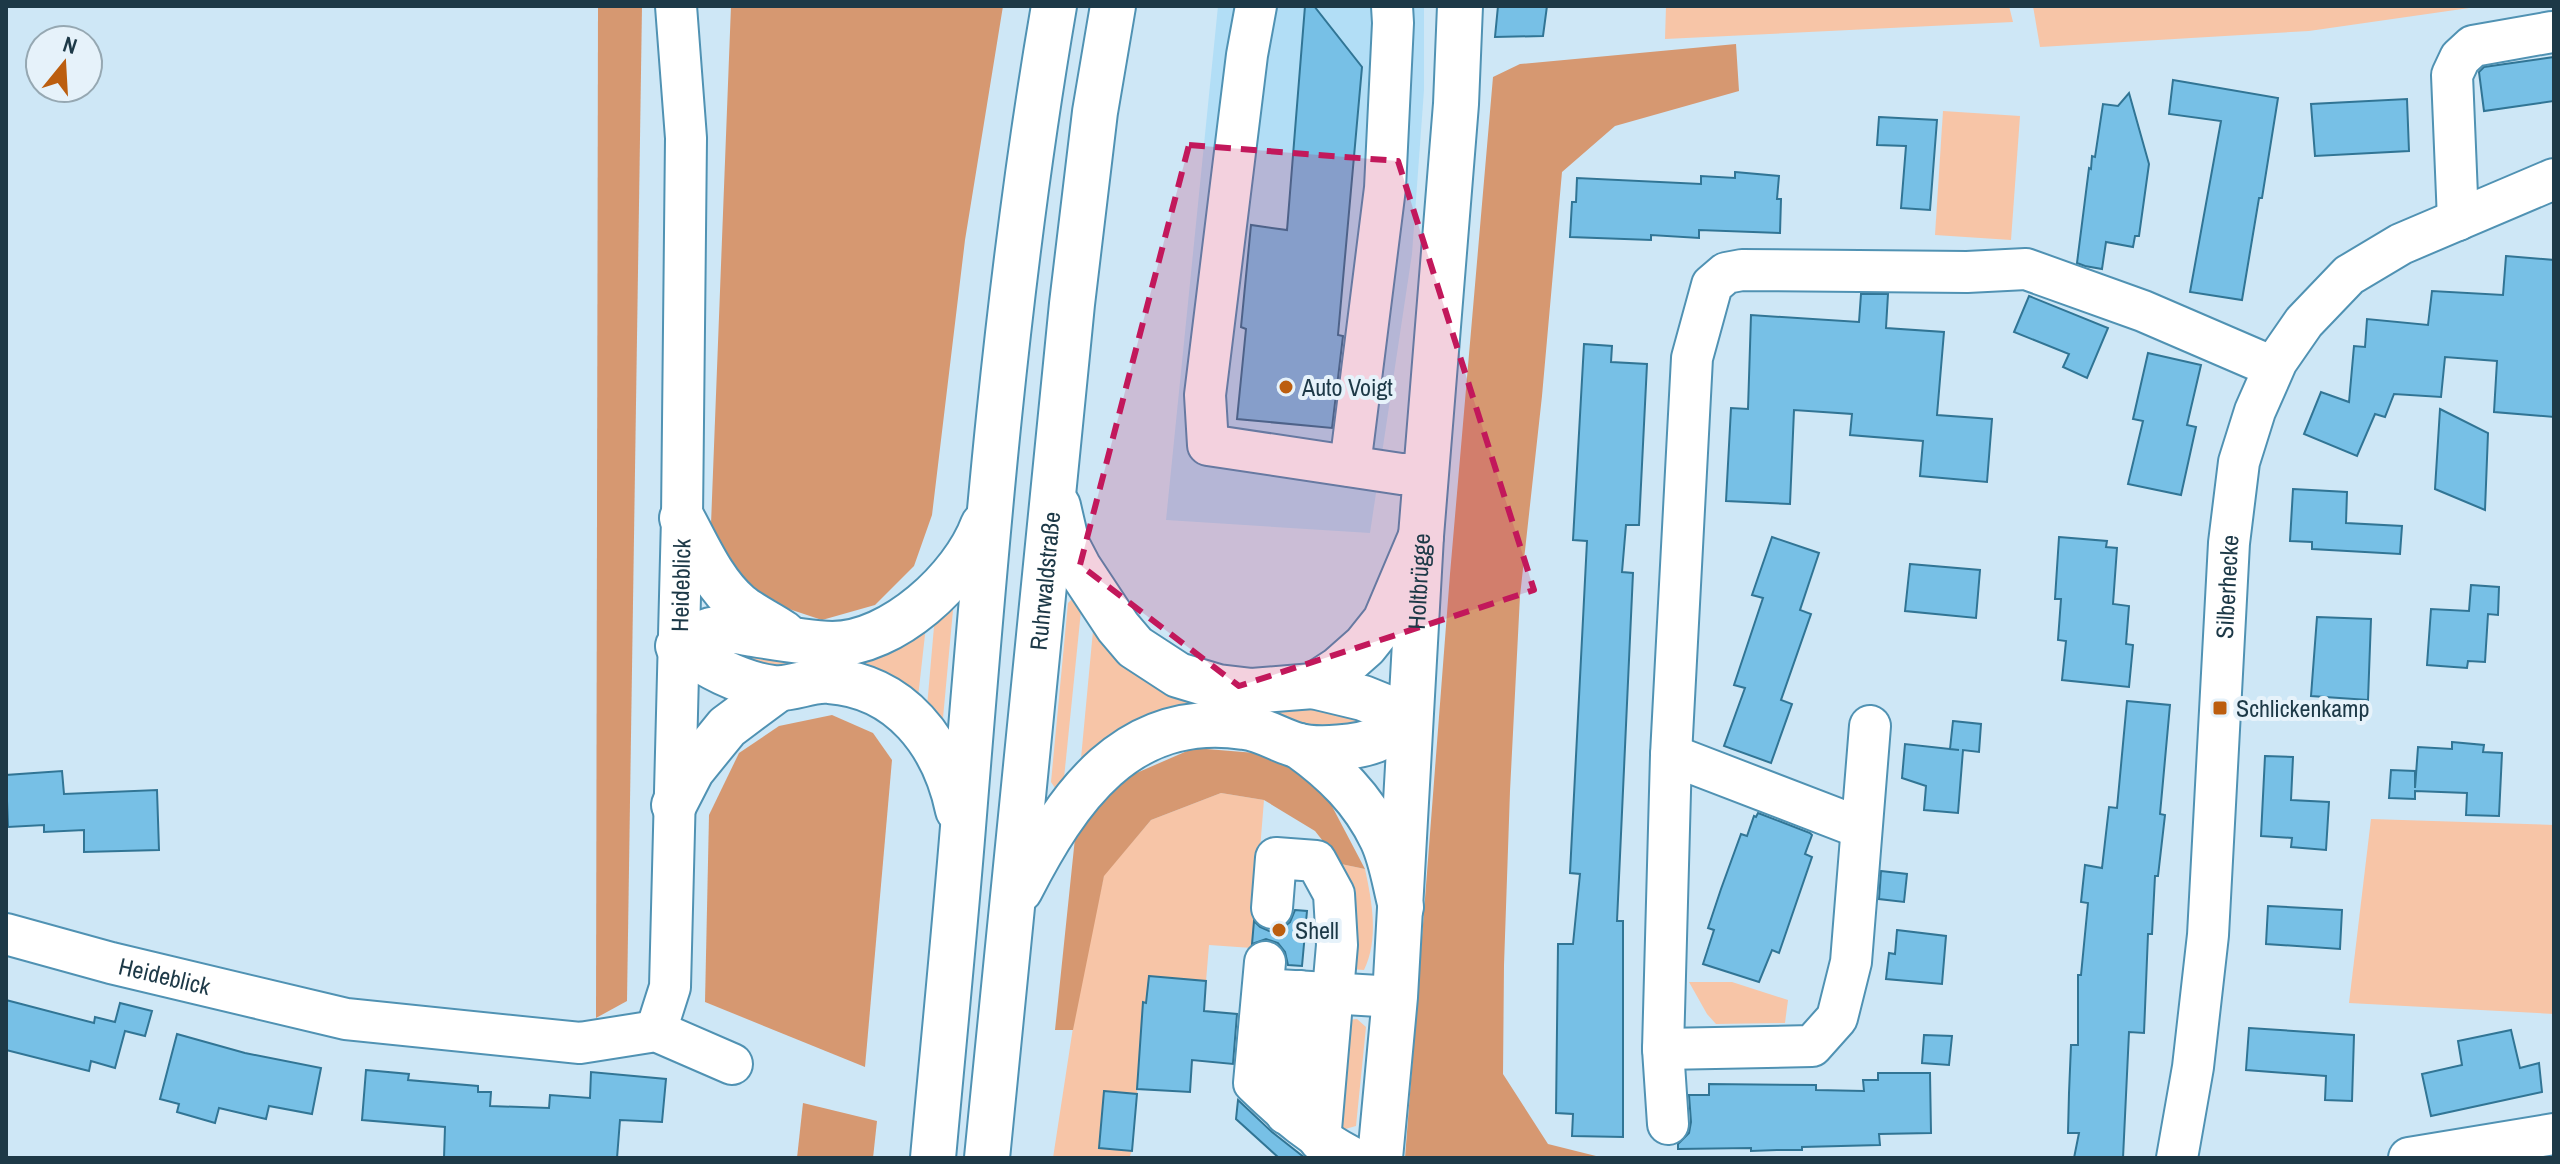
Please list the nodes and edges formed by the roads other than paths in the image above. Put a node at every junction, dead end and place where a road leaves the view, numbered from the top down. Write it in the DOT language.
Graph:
graph roads {
  1 [pos="676,6"];
  2 [pos="700,6"];
  3 [pos="1054,6"];
  4 [pos="1113,6"];
  5 [pos="1256,6"];
  6 [pos="1392,6"];
  7 [pos="1460,6"];
  8 [pos="2552,32"];
  9 [pos="686,138"];
  10 [pos="2554,179"];
  11 [pos="2458,220"];
  12 [pos="2273,367"];
  13 [pos="1054,465"];
  14 [pos="1350,466"];
  15 [pos="1426,474"];
  16 [pos="992,496"];
  17 [pos="682,518"];
  18 [pos="1421,536"];
  19 [pos="791,638"];
  20 [pos="678,646"];
  21 [pos="1313,686"];
  22 [pos="778,689"];
  23 [pos="1410,717"];
  24 [pos="1870,726"];
  25 [pos="1299,746"];
  26 [pos="1671,755"];
  27 [pos="674,805"];
  28 [pos="1861,828"];
  29 [pos="963,830"];
  30 [pos="1012,906"];
  31 [pos="1401,907"];
  32 [pos="1272,908"];
  33 [pos="6,934"];
  34 [pos="1288,982"];
  35 [pos="1395,997"];
  36 [pos="656,1031"];
  37 [pos="1663,1049"];
  38 [pos="732,1064"];
  39 [pos="1668,1124"];
  40 [pos="2554,1134"];
  41 [pos="1336,1149"];
  42 [pos="933,1158"];
  43 [pos="987,1158"];
  44 [pos="1380,1158"];
  45 [pos="2177,1158"];
  46 [pos="2409,1158"];
  1 -- 9 [label="street, Heideblick"];
  2 -- 9 [label="street, Heideblick"];
  3 -- 16 [label="main road"];
  4 -- 13 [label="main road, Ruhrwaldstraße"];
  5 -- 14 [label="street"];
  6 -- 14 [label="street"];
  7 -- 15 [label="main road, Holtbrügge"];
  8 -- 11 [label="street"];
  9 -- 17 [label="street, Heideblick"];
  10 -- 11 [label="street, Silberhecke"];
  11 -- 12 [label="street, Silberhecke"];
  12 -- 26 [label="street"];
  12 -- 45 [label="street, Silberhecke"];
  13 -- 21 [label="main road"];
  13 -- 30 [label="main road, Ruhrwaldstraße"];
  14 -- 15 [label="street"];
  15 -- 18 [label="main road, Holtbrügge"];
  16 -- 19 [label="main road"];
  16 -- 29 [label="main road"];
  17 -- 19 [label="main road"];
  17 -- 20 [label="street, Heideblick"];
  18 -- 21 [label="main road"];
  18 -- 23 [label="main road, Holtbrügge"];
  19 -- 20 [label="main road"];
  20 -- 22 [label="main road"];
  20 -- 27 [label="street, Heideblick"];
  21 -- 23 [label="main road"];
  22 -- 27 [label="main road"];
  22 -- 29 [label="main road"];
  23 -- 25 [label="main road"];
  23 -- 31 [label="main road, Holtbrügge"];
  24 -- 28 [label="street"];
  25 -- 30 [label="main road"];
  25 -- 31 [label="main road"];
  26 -- 28 [label="street"];
  26 -- 37 [label="street"];
  27 -- 36 [label="street, Heideblick"];
  28 -- 37 [label="street"];
  29 -- 42 [label="main road"];
  30 -- 43 [label="main road, Ruhrwaldstraße"];
  31 -- 35 [label="main road, Holtbrügge"];
  32 -- 34 [label="street"];
  33 -- 36 [label="street, Heideblick"];
  34 -- 35 [label="street"];
  34 -- 41 [label="street"];
  34 -- 41 [label="street"];
  35 -- 44 [label="main road, Holtbrügge"];
  36 -- 38 [label="street"];
  37 -- 39 [label="street"];
  40 -- 46 [label="street"];
}
